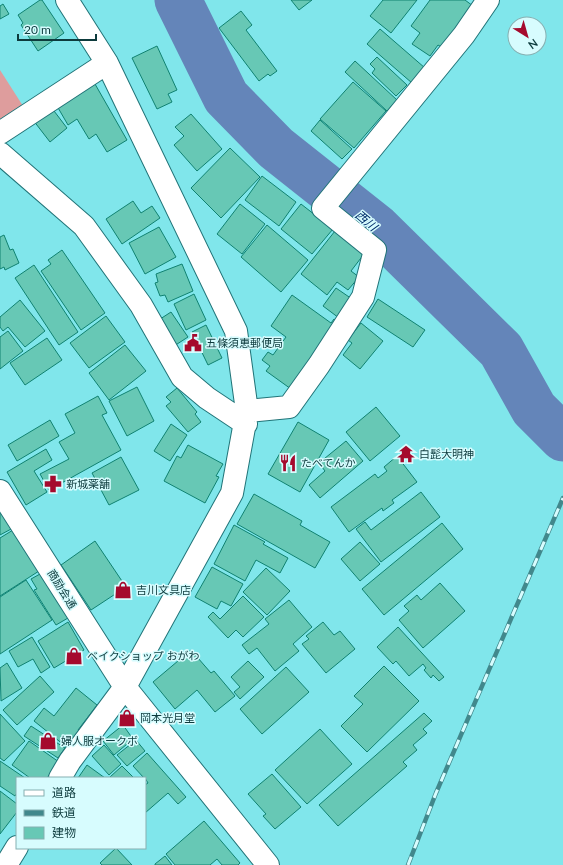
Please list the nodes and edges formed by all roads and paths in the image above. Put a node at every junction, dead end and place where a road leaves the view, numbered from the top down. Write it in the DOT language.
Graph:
graph roads {
  1 [pos="67,0"];
  2 [pos="488,0"];
  3 [pos="107,63"];
  4 [pos="0,133"];
  5 [pos="0,153"];
  6 [pos="246,417"];
  7 [pos="0,492"];
  8 [pos="125,687"];
  9 [pos="61,777"];
  10 [pos="268,865"];
  1 -- 3 [label="street"];
  2 -- 6 [label="street"];
  3 -- 4 [label="street"];
  3 -- 6 [label="street"];
  5 -- 6 [label="street"];
  6 -- 8 [label="street"];
  7 -- 8 [label="street, 商励会通"];
  8 -- 9 [label="street"];
  8 -- 10 [label="street, 商励会通"];
}
